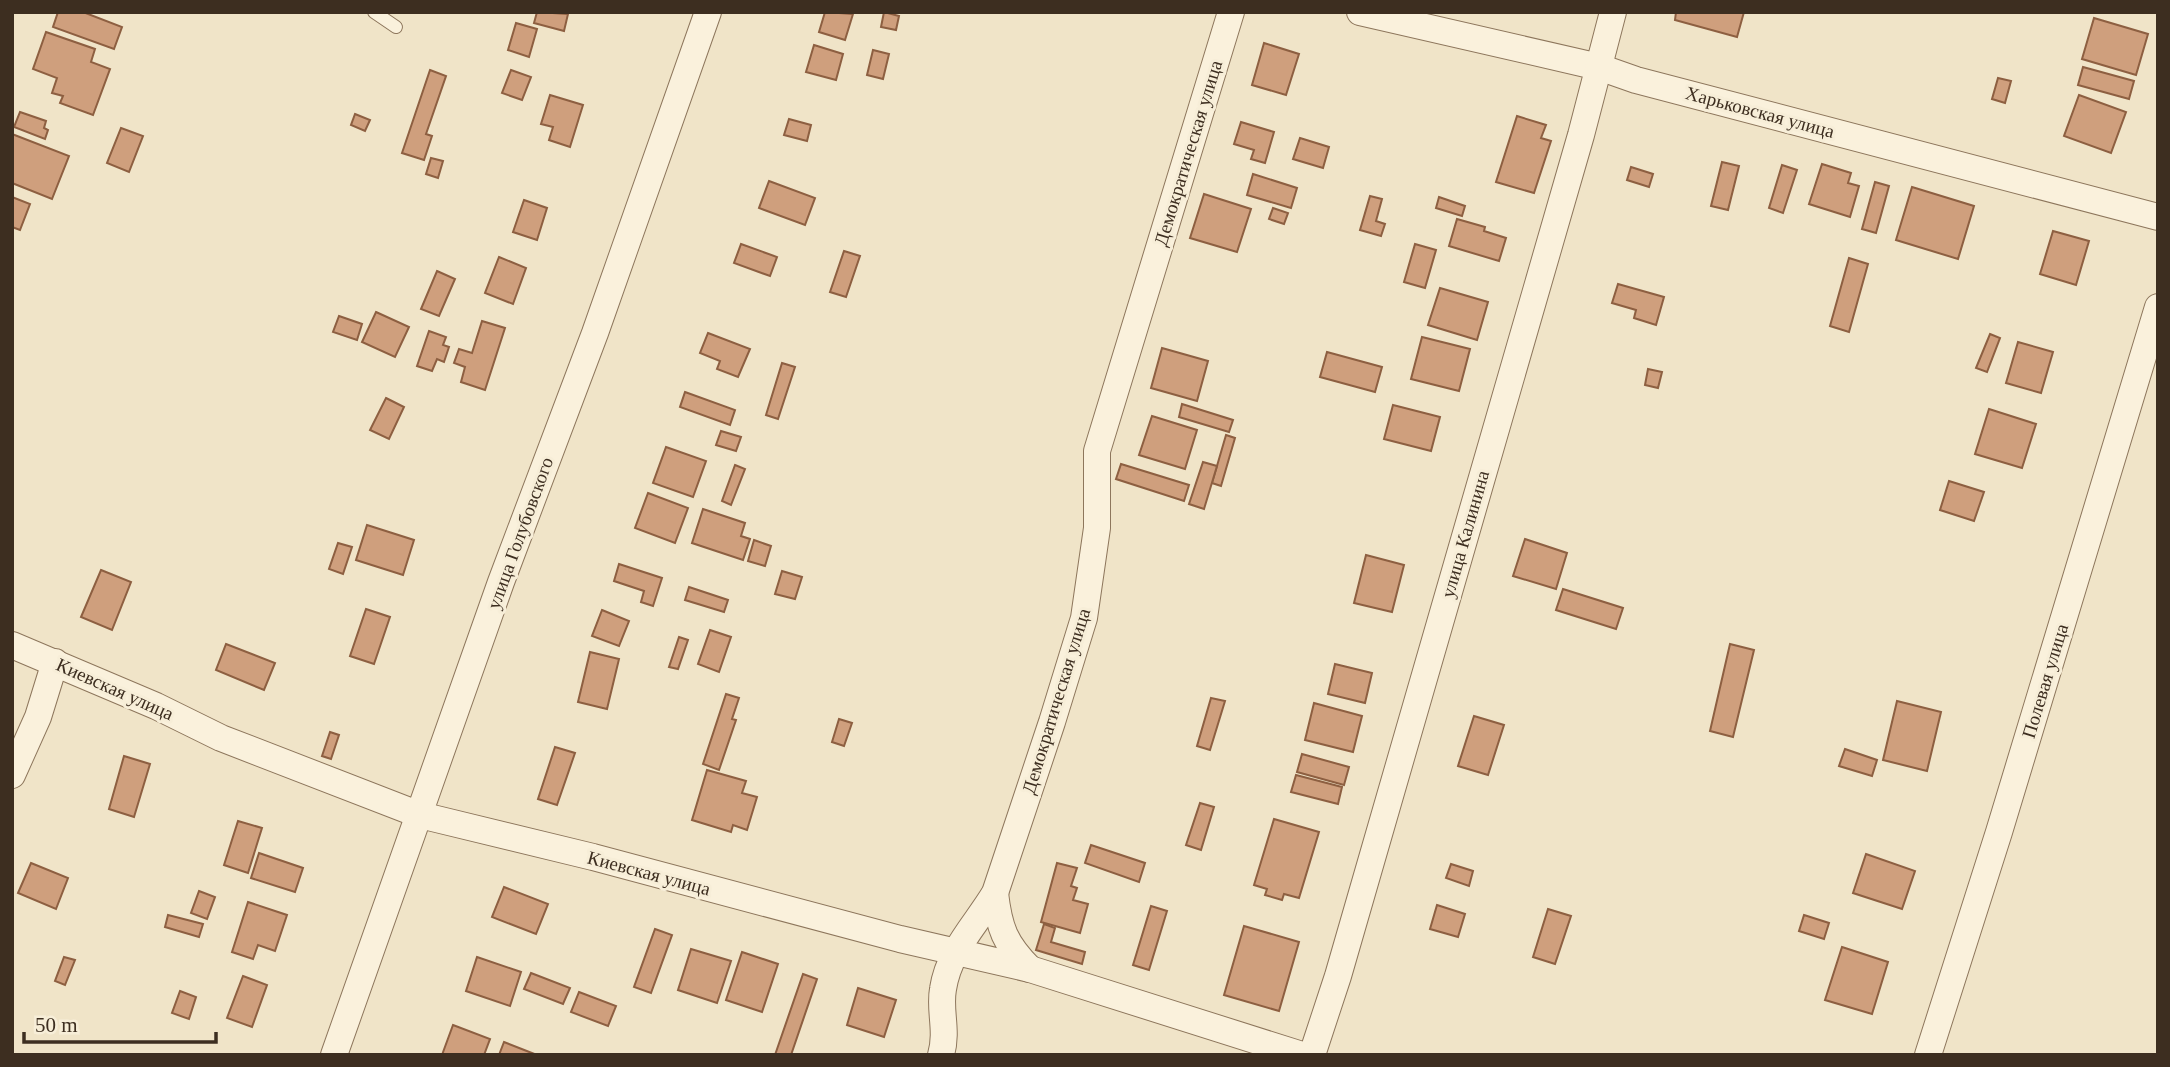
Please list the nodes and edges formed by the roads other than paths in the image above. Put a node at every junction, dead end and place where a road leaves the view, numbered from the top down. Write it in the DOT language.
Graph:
graph roads {
  1 [pos="374,12"];
  2 [pos="708,12"];
  3 [pos="1231,12"];
  4 [pos="1360,12"];
  5 [pos="1613,12"];
  6 [pos="396,27"];
  7 [pos="1599,67"];
  8 [pos="2158,217"];
  9 [pos="2158,307"];
  10 [pos="2150,360"];
  11 [pos="12,645"];
  12 [pos="55,662"];
  13 [pos="12,775"];
  14 [pos="420,815"];
  15 [pos="995,892"];
  16 [pos="954,952"];
  17 [pos="1030,969"];
  18 [pos="334,1055"];
  19 [pos="941,1055"];
  20 [pos="1303,1055"];
  21 [pos="1312,1055"];
  22 [pos="1928,1055"];
  1 -- 6 [label="lane"];
  2 -- 14 [label="street, улица Голубовского"];
  3 -- 15 [label="street, Демократическая улица"];
  4 -- 7 [label="street, Харьковская улица"];
  5 -- 7 [label="street, улица Калинина"];
  7 -- 8 [label="street, Харьковская улица"];
  7 -- 21 [label="street, улица Калинина"];
  9 -- 10 [label="street, Полевая улица"];
  10 -- 22 [label="street, Полевая улица"];
  11 -- 12 [label="street, Киевская улица"];
  12 -- 13 [label="street"];
  12 -- 14 [label="street, Киевская улица"];
  14 -- 16 [label="street, Киевская улица"];
  14 -- 18 [label="street, улица Голубовского"];
  15 -- 16 [label="street, Демократическая улица"];
  15 -- 17 [label="street"];
  16 -- 17 [label="street, Киевская улица"];
  16 -- 19 [label="street, Демократическая улица"];
  17 -- 20 [label="street, Киевская улица"];
}
